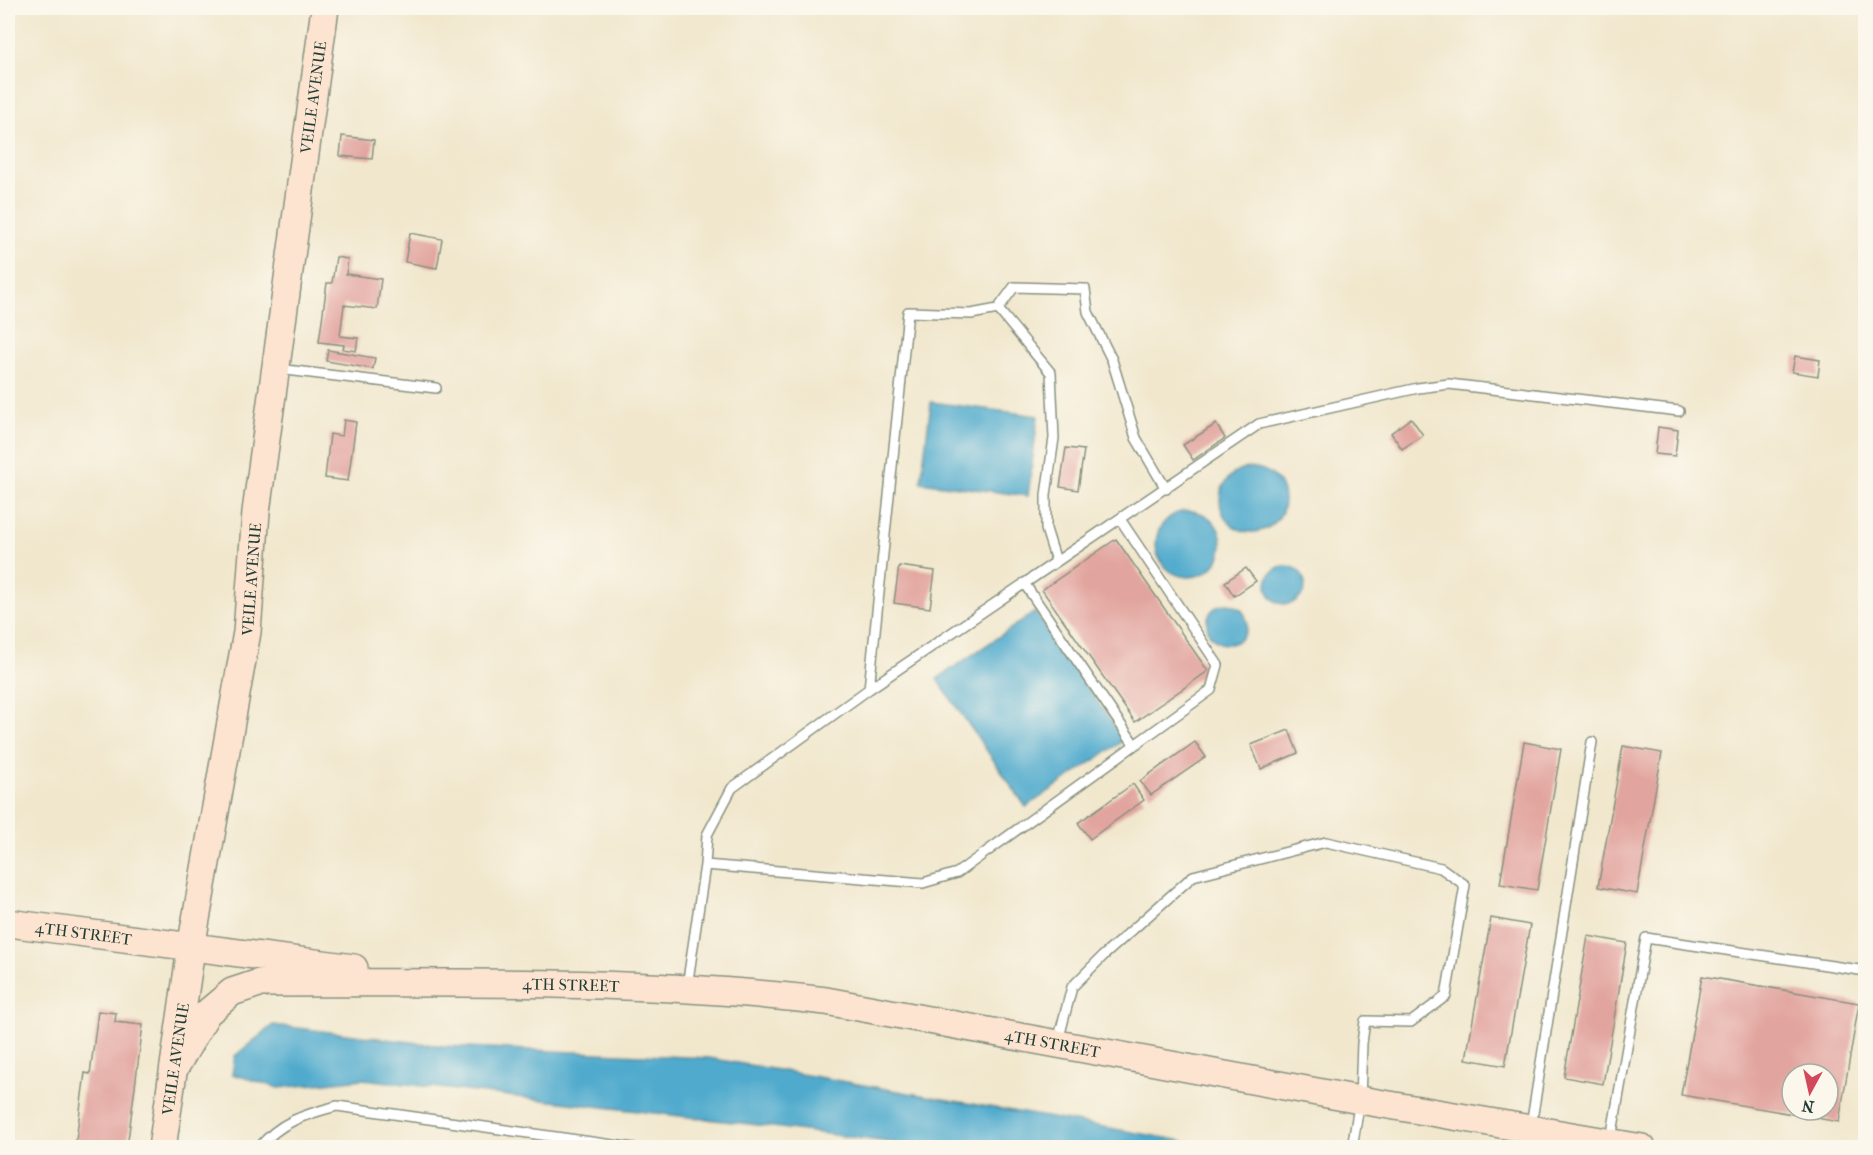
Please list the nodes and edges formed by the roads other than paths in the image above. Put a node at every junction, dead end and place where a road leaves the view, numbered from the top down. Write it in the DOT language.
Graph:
graph roads {
  1 [pos="325,8"];
  2 [pos="998,309"];
  3 [pos="276,369"];
  4 [pos="436,388"];
  5 [pos="1679,411"];
  6 [pos="1166,489"];
  7 [pos="1120,519"];
  8 [pos="1056,561"];
  9 [pos="1024,583"];
  10 [pos="869,689"];
  11 [pos="1592,742"];
  12 [pos="1134,744"];
  13 [pos="705,865"];
  14 [pos="8,922"];
  15 [pos="192,948"];
  16 [pos="1866,971"];
  17 [pos="458,981"];
  18 [pos="687,988"];
  19 [pos="1058,1044"];
  20 [pos="174,1069"];
  21 [pos="1360,1100"];
  22 [pos="1530,1128"];
  23 [pos="1611,1143"];
  24 [pos="162,1148"];
  25 [pos="259,1148"];
  26 [pos="634,1148"];
  27 [pos="1352,1148"];
  28 [pos="1642,1148"];
  1 -- 3 [label="street, VEILE AVENUE"];
  2 -- 6 [label="lane"];
  2 -- 8 [label="lane"];
  2 -- 10 [label="lane"];
  3 -- 4 [label="lane"];
  3 -- 15 [label="street, VEILE AVENUE"];
  5 -- 6 [label="lane"];
  6 -- 7 [label="lane"];
  7 -- 8 [label="lane"];
  7 -- 12 [label="lane"];
  8 -- 9 [label="lane"];
  9 -- 10 [label="lane"];
  9 -- 12 [label="lane"];
  10 -- 13 [label="lane"];
  11 -- 22 [label="lane"];
  12 -- 13 [label="lane"];
  13 -- 18 [label="lane"];
  14 -- 15 [label="street, 4TH STREET"];
  15 -- 17 [label="street, 4TH STREET"];
  15 -- 20 [label="street, VEILE AVENUE"];
  16 -- 23 [label="lane"];
  17 -- 18 [label="street, 4TH STREET"];
  17 -- 20 [label="street"];
  18 -- 19 [label="street, 4TH STREET"];
  19 -- 21 [label="street, 4TH STREET"];
  19 -- 21 [label="lane"];
  20 -- 24 [label="street, VEILE AVENUE"];
  21 -- 22 [label="street, 4TH STREET"];
  21 -- 27 [label="lane"];
  22 -- 23 [label="street, 4TH STREET"];
  23 -- 28 [label="street, 4TH STREET"];
  25 -- 26 [label="lane"];
}
